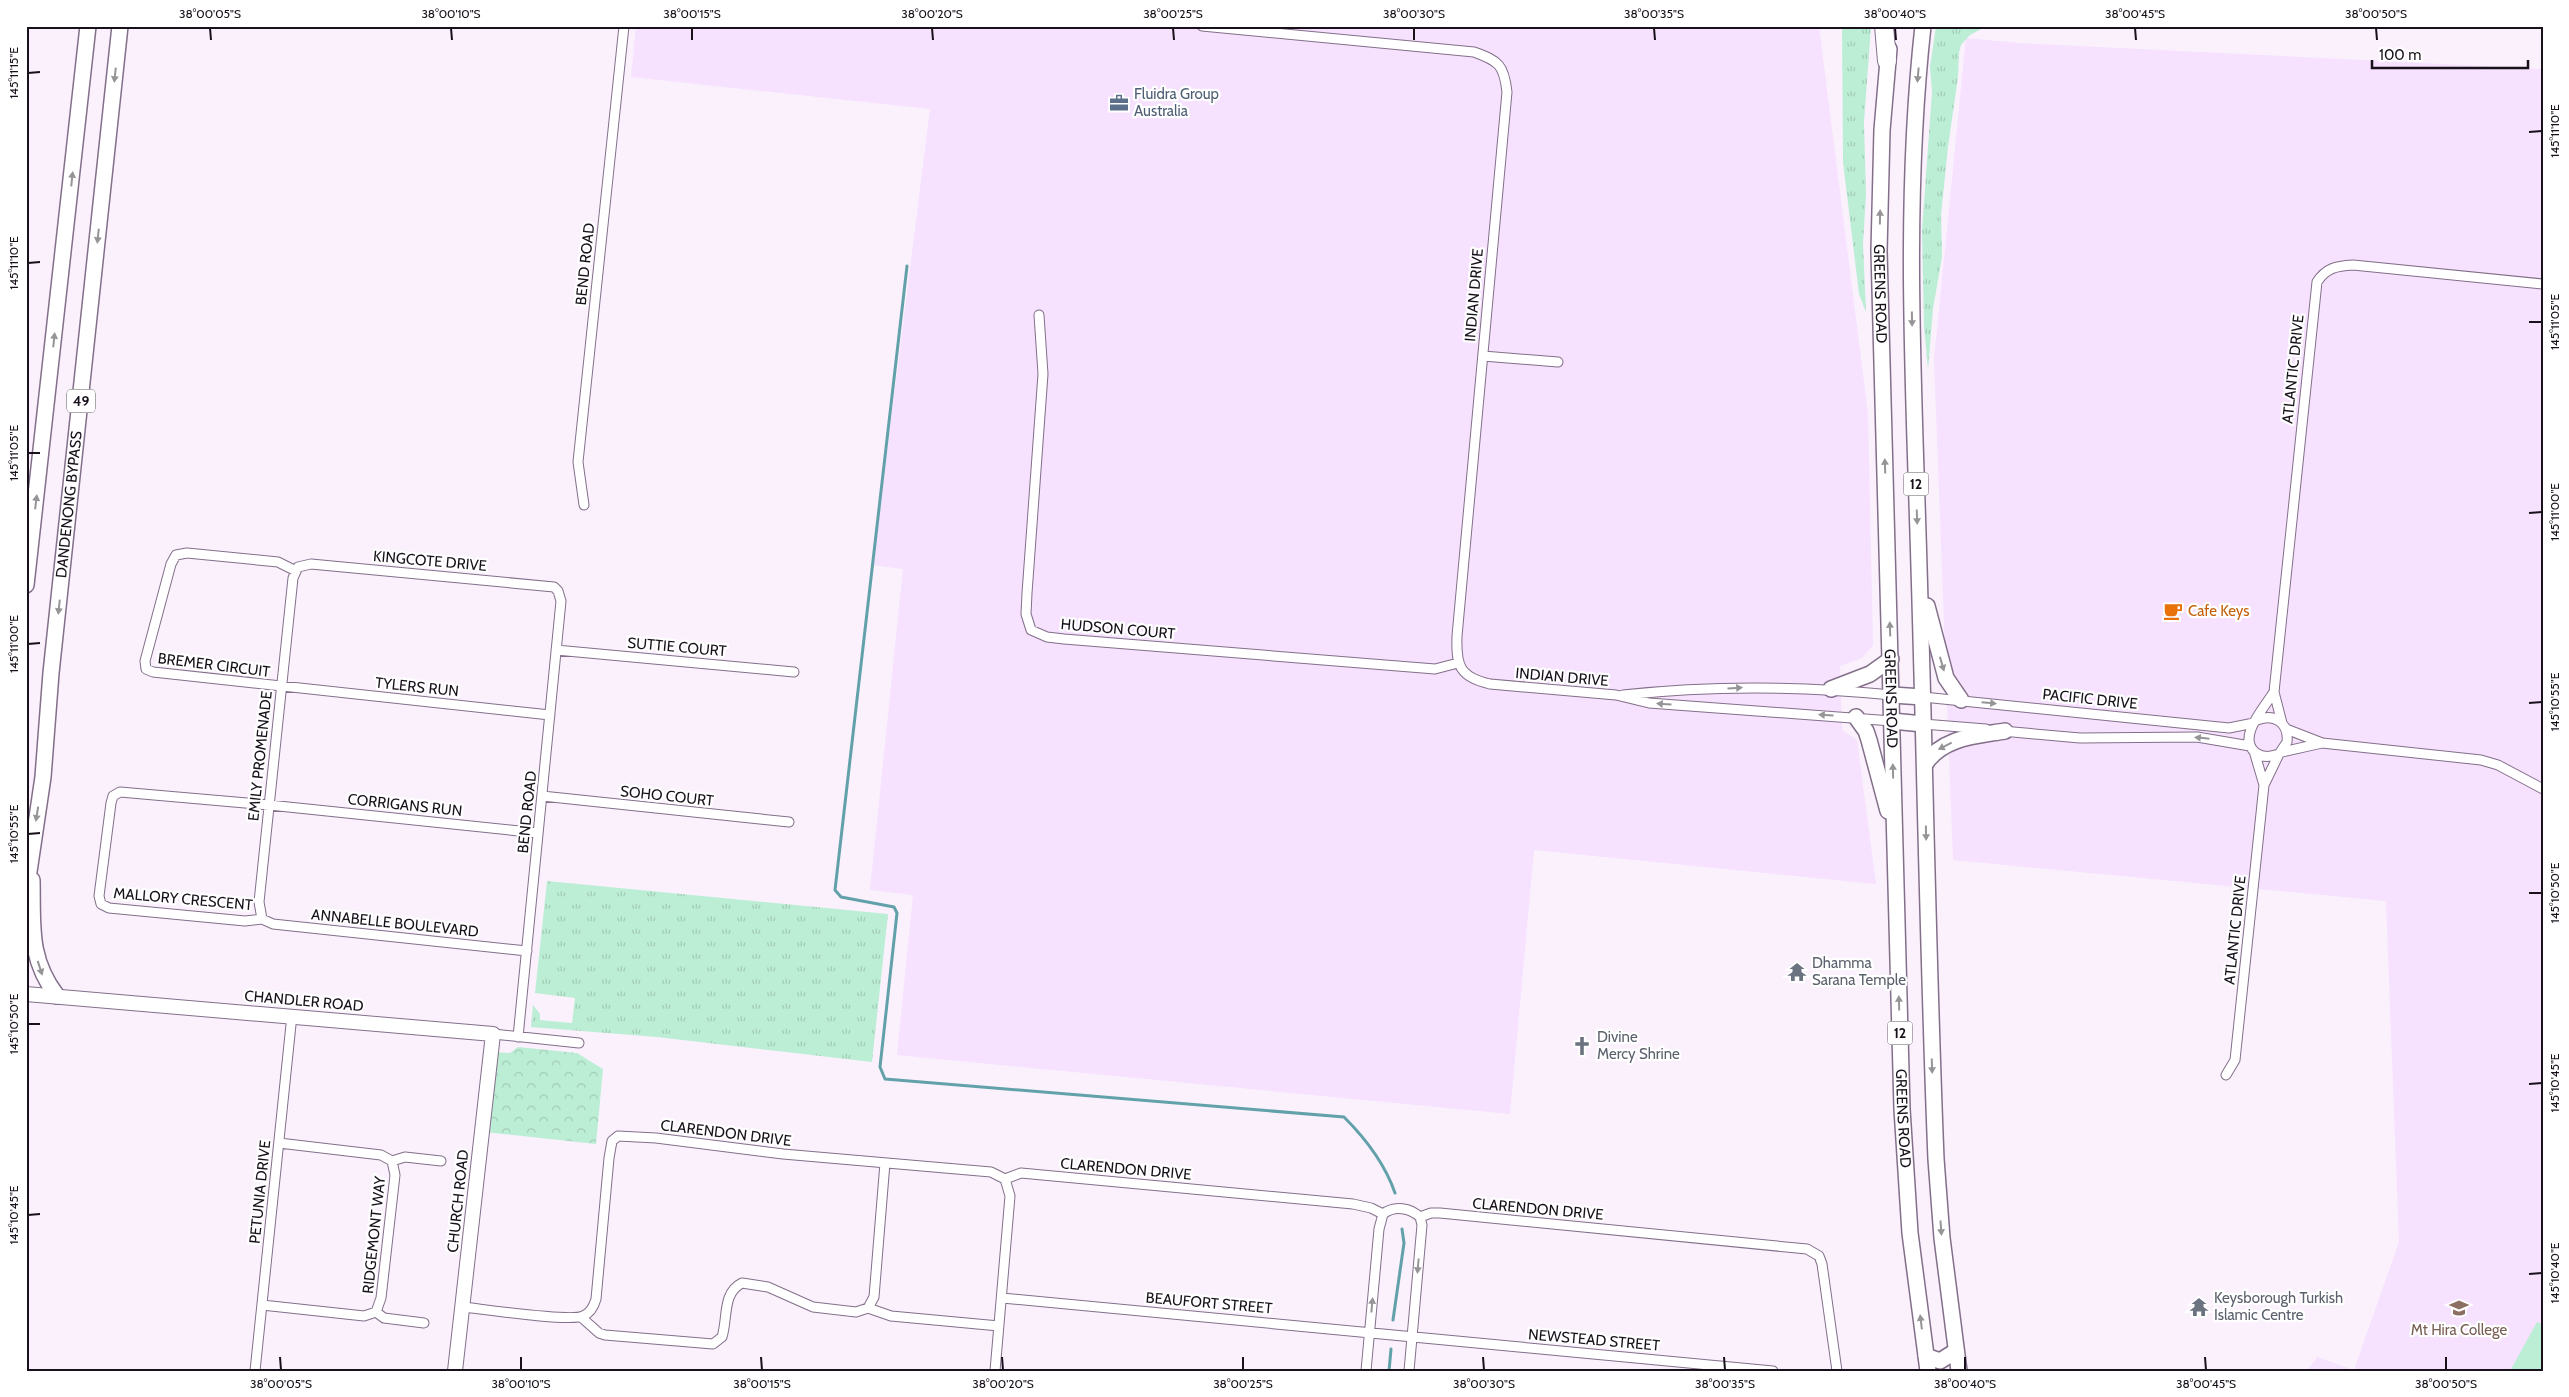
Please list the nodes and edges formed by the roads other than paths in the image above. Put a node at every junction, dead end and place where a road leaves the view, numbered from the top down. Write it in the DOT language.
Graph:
graph roads {
  1 [pos="88,26"];
  2 [pos="120,26"];
  3 [pos="624,26"];
  4 [pos="1202,26"];
  5 [pos="1884,26"];
  6 [pos="1891,26"];
  7 [pos="1923,26"];
  8 [pos="1887,61"];
  9 [pos="2543,284"];
  10 [pos="1039,315"];
  11 [pos="1483,356"];
  12 [pos="1558,362"];
  13 [pos="584,505"];
  14 [pos="1919,566"];
  15 [pos="297,569"];
  16 [pos="26,585"];
  17 [pos="558,591"];
  18 [pos="556,650"];
  19 [pos="1890,659"];
  20 [pos="1458,662"];
  21 [pos="794,672"];
  22 [pos="281,687"];
  23 [pos="1831,689"];
  24 [pos="2274,692"];
  25 [pos="1616,695"];
  26 [pos="1892,695"];
  27 [pos="1923,697"];
  28 [pos="1961,700"];
  29 [pos="550,715"];
  30 [pos="1856,717"];
  31 [pos="1892,721"];
  32 [pos="2256,722"];
  33 [pos="1923,724"];
  34 [pos="2284,726"];
  35 [pos="2005,731"];
  36 [pos="2322,743"];
  37 [pos="2252,749"];
  38 [pos="2280,753"];
  39 [pos="1925,764"];
  40 [pos="2264,785"];
  41 [pos="2543,789"];
  42 [pos="542,796"];
  43 [pos="269,805"];
  44 [pos="789,822"];
  45 [pos="538,833"];
  46 [pos="1895,836"];
  47 [pos="31,851"];
  48 [pos="26,892"];
  49 [pos="262,919"];
  50 [pos="527,952"];
  51 [pos="26,994"];
  52 [pos="57,996"];
  53 [pos="292,1016"];
  54 [pos="493,1034"];
  55 [pos="518,1037"];
  56 [pos="579,1043"];
  57 [pos="2226,1075"];
  58 [pos="279,1143"];
  59 [pos="392,1161"];
  60 [pos="441,1161"];
  61 [pos="885,1163"];
  62 [pos="1005,1179"];
  63 [pos="1383,1214"];
  64 [pos="1420,1218"];
  65 [pos="1002,1298"];
  66 [pos="262,1305"];
  67 [pos="463,1307"];
  68 [pos="868,1308"];
  69 [pos="376,1312"];
  70 [pos="582,1317"];
  71 [pos="424,1323"];
  72 [pos="1000,1326"];
  73 [pos="1370,1332"];
  74 [pos="1412,1336"];
  75 [pos="1956,1351"];
  76 [pos="1927,1364"];
  77 [pos="255,1371"];
  78 [pos="455,1371"];
  79 [pos="995,1371"];
  80 [pos="1366,1371"];
  81 [pos="1409,1371"];
  82 [pos="1773,1371"];
  83 [pos="1837,1371"];
  84 [pos="1959,1371"];
  16 -- 1 [label="main road, 49, one-way"];
  2 -- 47 [label="main road, DANDENONG BYPASS / 49, one-way"];
  3 -- 13 [label="street, BEND ROAD"];
  4 -- 11 [label="street, INDIAN DRIVE"];
  5 -- 8 [label="highway"];
  6 -- 8 [label="main road, GREENS ROAD / 12"];
  7 -- 14 [label="main road, GREENS ROAD / 12, one-way"];
  19 -- 8 [label="main road, GREENS ROAD / 12, one-way"];
  9 -- 24 [label="street, ATLANTIC DRIVE"];
  10 -- 20 [label="street, HUDSON COURT"];
  11 -- 12 [label="street"];
  11 -- 20 [label="street, INDIAN DRIVE"];
  14 -- 27 [label="main road, GREENS ROAD / 12"];
  14 -- 28 [label="main road, one-way"];
  15 -- 17 [label="street, KINGCOTE DRIVE"];
  15 -- 22 [label="street, EMILY PROMENADE"];
  15 -- 22 [label="street, BREMER CIRCUIT"];
  17 -- 18 [label="street, BEND ROAD"];
  18 -- 21 [label="street, SUTTIE COURT"];
  18 -- 29 [label="street, BEND ROAD"];
  19 -- 23 [label="main road"];
  19 -- 26 [label="main road, GREENS ROAD / 12"];
  20 -- 25 [label="street, INDIAN DRIVE"];
  22 -- 29 [label="street, TYLERS RUN"];
  22 -- 43 [label="street, EMILY PROMENADE"];
  25 -- 23 [label="street, INDIAN DRIVE, one-way"];
  23 -- 26 [label="street, INDIAN DRIVE"];
  24 -- 32 [label="street, ATLANTIC DRIVE"];
  24 -- 34 [label="street, ATLANTIC DRIVE"];
  30 -- 25 [label="street, INDIAN DRIVE, one-way"];
  26 -- 27 [label="main road"];
  26 -- 31 [label="main road, GREENS ROAD / 12"];
  27 -- 28 [label="street, PACIFIC DRIVE"];
  27 -- 33 [label="main road, GREENS ROAD / 12"];
  28 -- 32 [label="street, PACIFIC DRIVE, one-way"];
  29 -- 42 [label="street, BEND ROAD"];
  30 -- 31 [label="street, INDIAN DRIVE"];
  30 -- 46 [label="main road"];
  31 -- 33 [label="main road"];
  46 -- 31 [label="main road, GREENS ROAD / 12, one-way"];
  32 -- 34 [label="street"];
  32 -- 37 [label="street"];
  33 -- 35 [label="street"];
  33 -- 39 [label="main road, GREENS ROAD / 12"];
  34 -- 36 [label="street"];
  34 -- 38 [label="street"];
  37 -- 35 [label="street, one-way"];
  35 -- 39 [label="main road, one-way"];
  36 -- 38 [label="street"];
  36 -- 41 [label="street"];
  37 -- 38 [label="street"];
  37 -- 40 [label="street, ATLANTIC DRIVE"];
  38 -- 40 [label="street, ATLANTIC DRIVE"];
  39 -- 75 [label="main road, GREENS ROAD / 12, one-way"];
  40 -- 57 [label="street, ATLANTIC DRIVE"];
  42 -- 44 [label="street, SOHO COURT"];
  42 -- 45 [label="street, BEND ROAD"];
  43 -- 45 [label="street, CORRIGANS RUN"];
  43 -- 49 [label="street, EMILY PROMENADE"];
  43 -- 49 [label="street, MALLORY CRESCENT"];
  45 -- 50 [label="street, BEND ROAD"];
  76 -- 46 [label="main road, GREENS ROAD / 12, one-way"];
  47 -- 48 [label="main road, DANDENONG BYPASS / 49"];
  47 -- 52 [label="main road, one-way"];
  49 -- 50 [label="street, ANNABELLE BOULEVARD"];
  50 -- 55 [label="street, BEND ROAD"];
  51 -- 52 [label="main road, CHANDLER ROAD"];
  52 -- 53 [label="main road, CHANDLER ROAD"];
  53 -- 54 [label="main road, CHANDLER ROAD"];
  53 -- 58 [label="street, PETUNIA DRIVE"];
  54 -- 55 [label="street, CHANDLER ROAD"];
  54 -- 67 [label="main road, CHURCH ROAD"];
  55 -- 56 [label="street, CHANDLER ROAD"];
  58 -- 59 [label="street"];
  58 -- 66 [label="street, PETUNIA DRIVE"];
  59 -- 60 [label="street"];
  59 -- 69 [label="street, RIDGEMONT WAY"];
  61 -- 62 [label="street, CLARENDON DRIVE"];
  61 -- 68 [label="street"];
  61 -- 70 [label="street, CLARENDON DRIVE"];
  62 -- 63 [label="street, CLARENDON DRIVE"];
  62 -- 65 [label="street"];
  63 -- 64 [label="street"];
  73 -- 63 [label="street, one-way"];
  64 -- 74 [label="street, one-way"];
  64 -- 83 [label="street, CLARENDON DRIVE"];
  65 -- 72 [label="street"];
  65 -- 73 [label="street, BEAUFORT STREET"];
  66 -- 69 [label="street"];
  66 -- 77 [label="street, PETUNIA DRIVE"];
  67 -- 70 [label="street"];
  67 -- 78 [label="main road, CHURCH ROAD"];
  68 -- 70 [label="street"];
  68 -- 72 [label="street"];
  69 -- 71 [label="street"];
  72 -- 79 [label="street"];
  73 -- 74 [label="street, BEAUFORT STREET"];
  73 -- 80 [label="street"];
  74 -- 81 [label="street"];
  74 -- 82 [label="street, NEWSTEAD STREET"];
  75 -- 76 [label="main road"];
  75 -- 84 [label="main road, GREENS ROAD / 12"];
}
